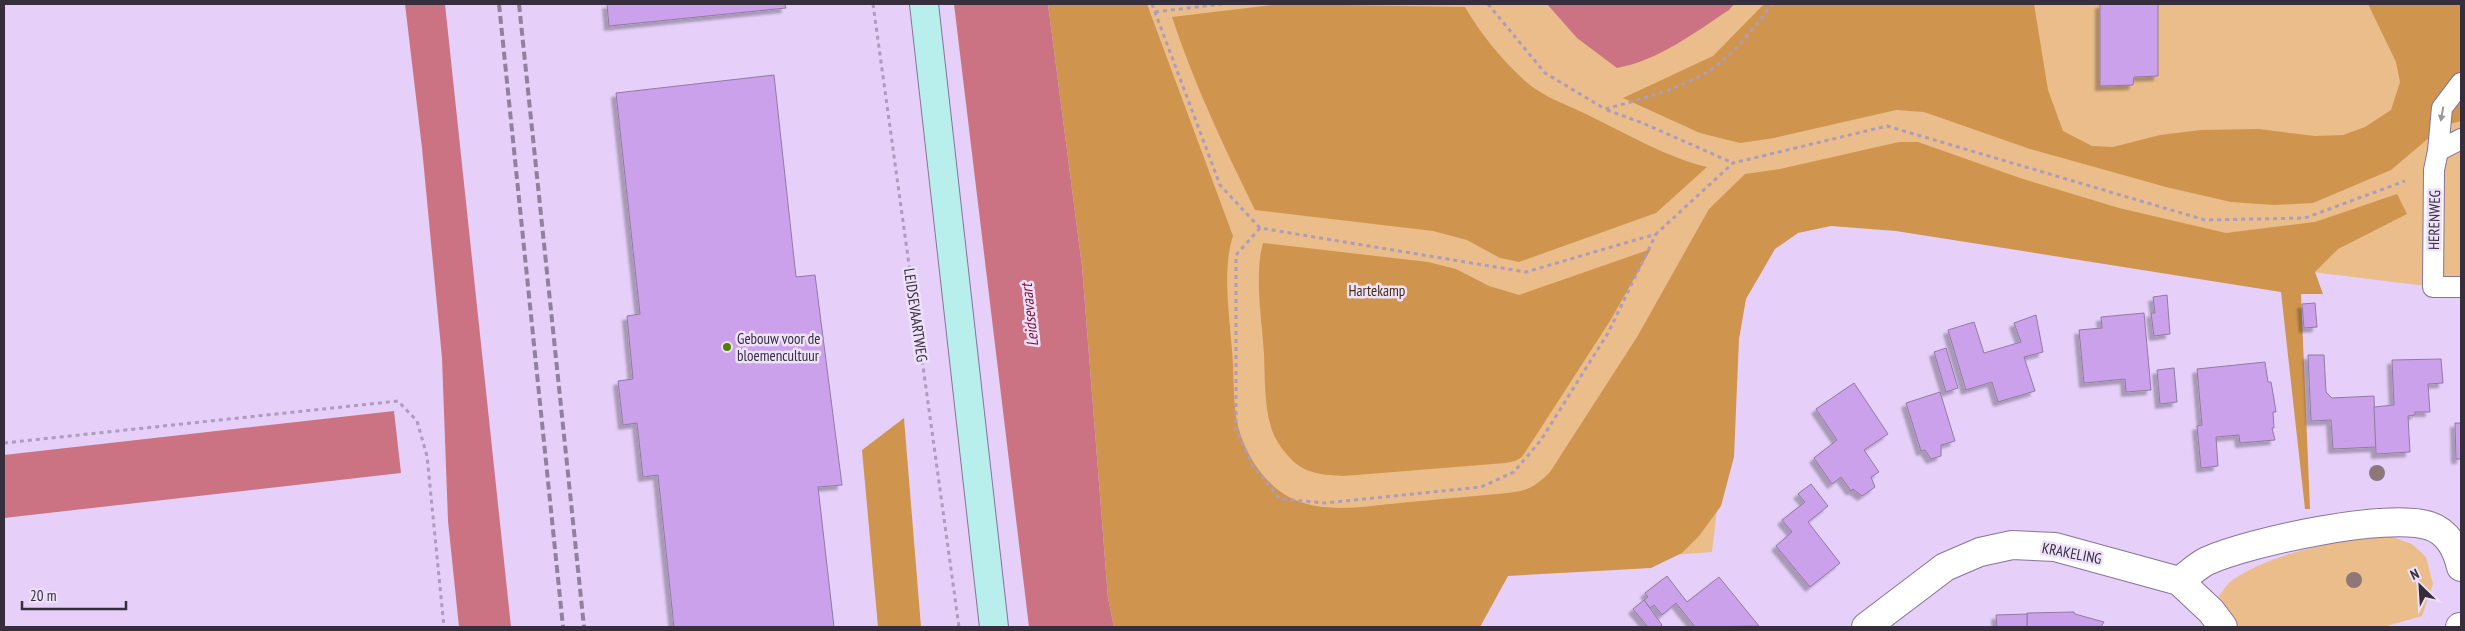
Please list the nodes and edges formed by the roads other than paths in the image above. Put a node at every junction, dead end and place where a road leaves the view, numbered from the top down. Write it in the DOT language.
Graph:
graph roads {
  1 [pos="924,4"];
  2 [pos="2461,83"];
  3 [pos="2461,139"];
  4 [pos="2436,160"];
  5 [pos="2461,287"];
  6 [pos="2461,567"];
  7 [pos="2179,581"];
  8 [pos="994,627"];
  9 [pos="1866,627"];
  10 [pos="2223,627"];
  1 -- 8 [label="street"];
  2 -- 4 [label="lane, one-way"];
  3 -- 4 [label="lane"];
  4 -- 5 [label="lane, HERENWEG"];
  6 -- 7 [label="street"];
  7 -- 9 [label="street, KRAKELING"];
  7 -- 10 [label="street, KRAKELING"];
}
